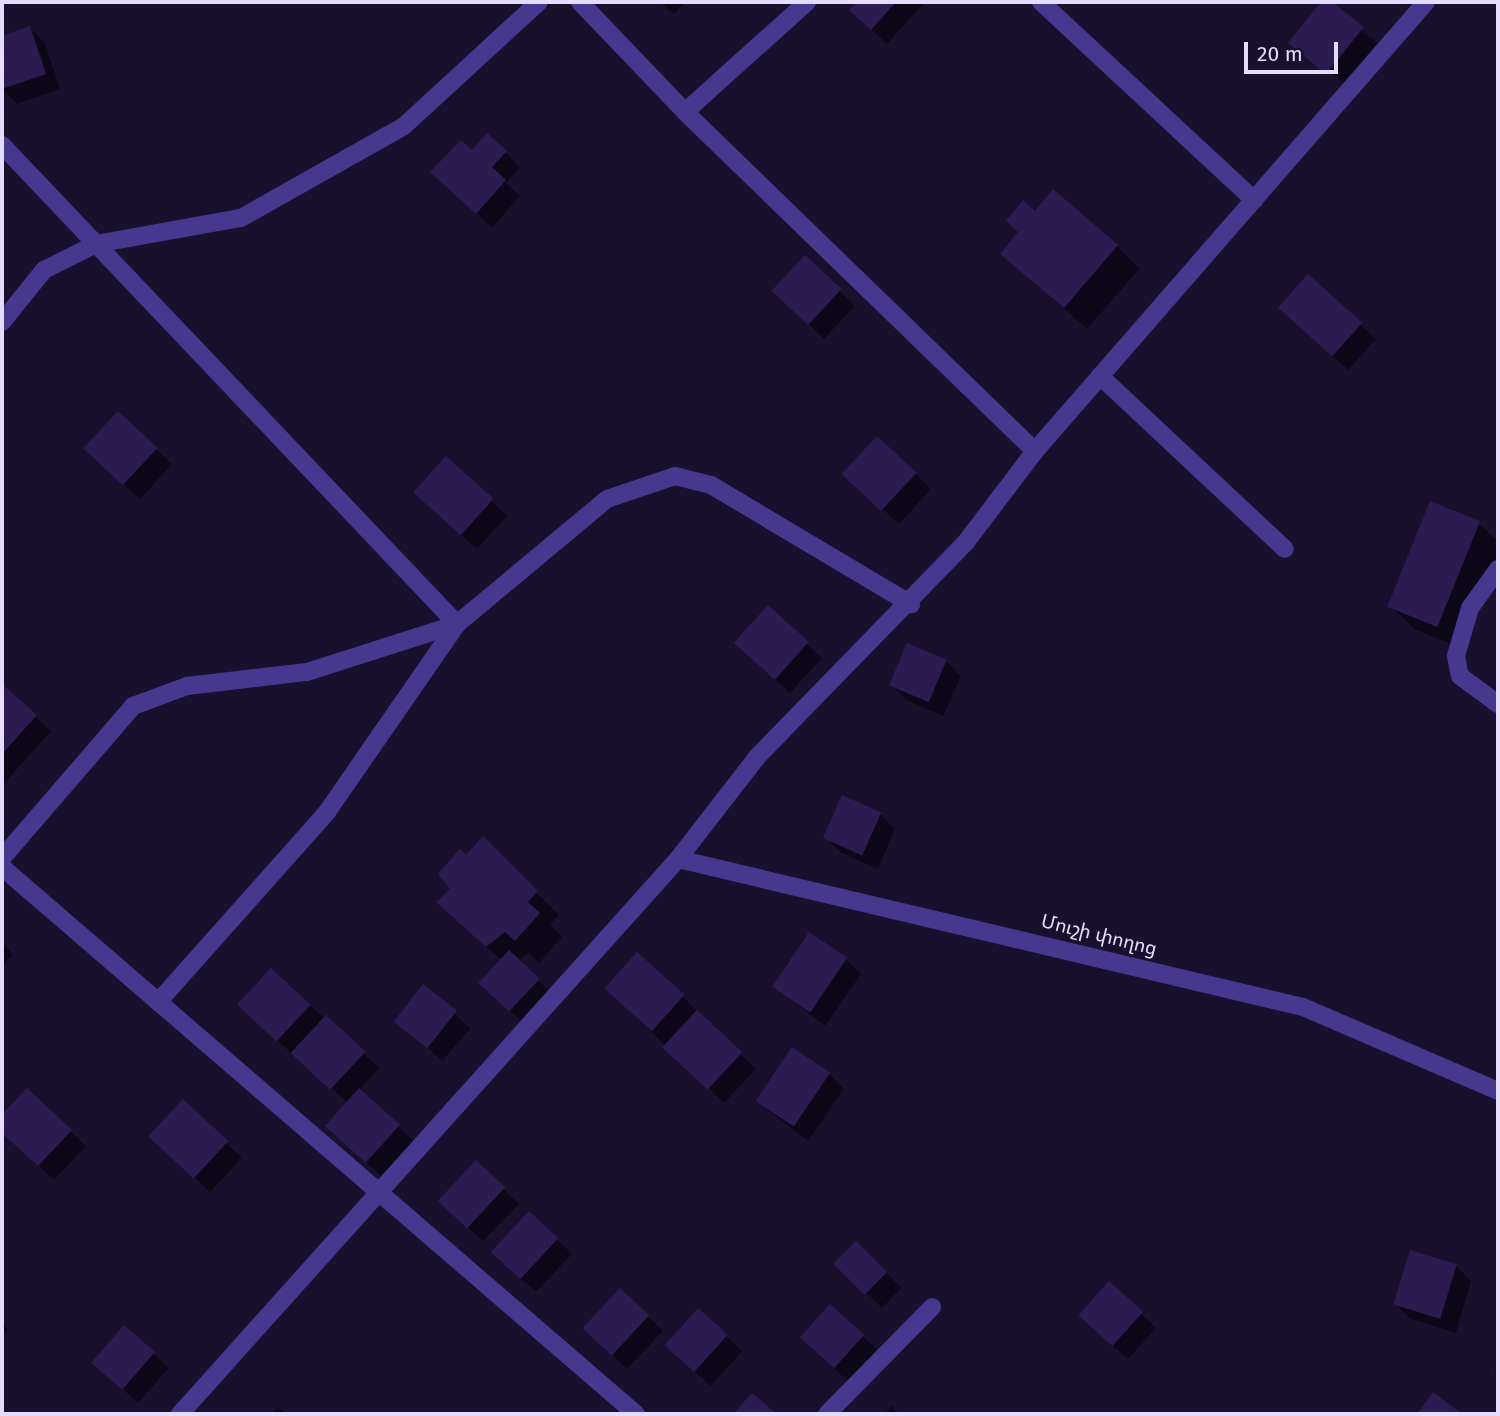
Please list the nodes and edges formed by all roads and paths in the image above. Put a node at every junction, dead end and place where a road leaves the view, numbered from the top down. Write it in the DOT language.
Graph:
graph roads {
  1 [pos="539,2"];
  2 [pos="580,2"];
  3 [pos="807,2"];
  4 [pos="1041,2"];
  5 [pos="1426,2"];
  6 [pos="685,112"];
  7 [pos="2,145"];
  8 [pos="1254,200"];
  9 [pos="96,244"];
  10 [pos="2,322"];
  11 [pos="1100,376"];
  12 [pos="1035,451"];
  13 [pos="1285,549"];
  14 [pos="1498,569"];
  15 [pos="911,604"];
  16 [pos="457,624"];
  17 [pos="1498,704"];
  18 [pos="2,858"];
  19 [pos="678,859"];
  20 [pos="2,867"];
  21 [pos="158,1002"];
  22 [pos="1498,1091"];
  23 [pos="382,1195"];
  24 [pos="932,1307"];
  25 [pos="180,1414"];
  26 [pos="636,1414"];
  27 [pos="827,1414"];
  1 -- 9 [label="street"];
  2 -- 6 [label="street"];
  3 -- 6 [label="street"];
  4 -- 8 [label="street"];
  5 -- 8 [label="street"];
  6 -- 12 [label="street"];
  7 -- 9 [label="street"];
  8 -- 11 [label="street"];
  9 -- 10 [label="street"];
  9 -- 16 [label="street"];
  11 -- 12 [label="street"];
  11 -- 13 [label="street"];
  12 -- 15 [label="street"];
  14 -- 17 [label="street"];
  15 -- 16 [label="street"];
  15 -- 19 [label="street"];
  16 -- 18 [label="street"];
  16 -- 21 [label="street"];
  19 -- 22 [label="street, Մուշի փողոց"];
  19 -- 23 [label="street"];
  20 -- 21 [label="street"];
  21 -- 23 [label="street"];
  23 -- 25 [label="street"];
  23 -- 26 [label="street"];
  24 -- 27 [label="street"];
}
